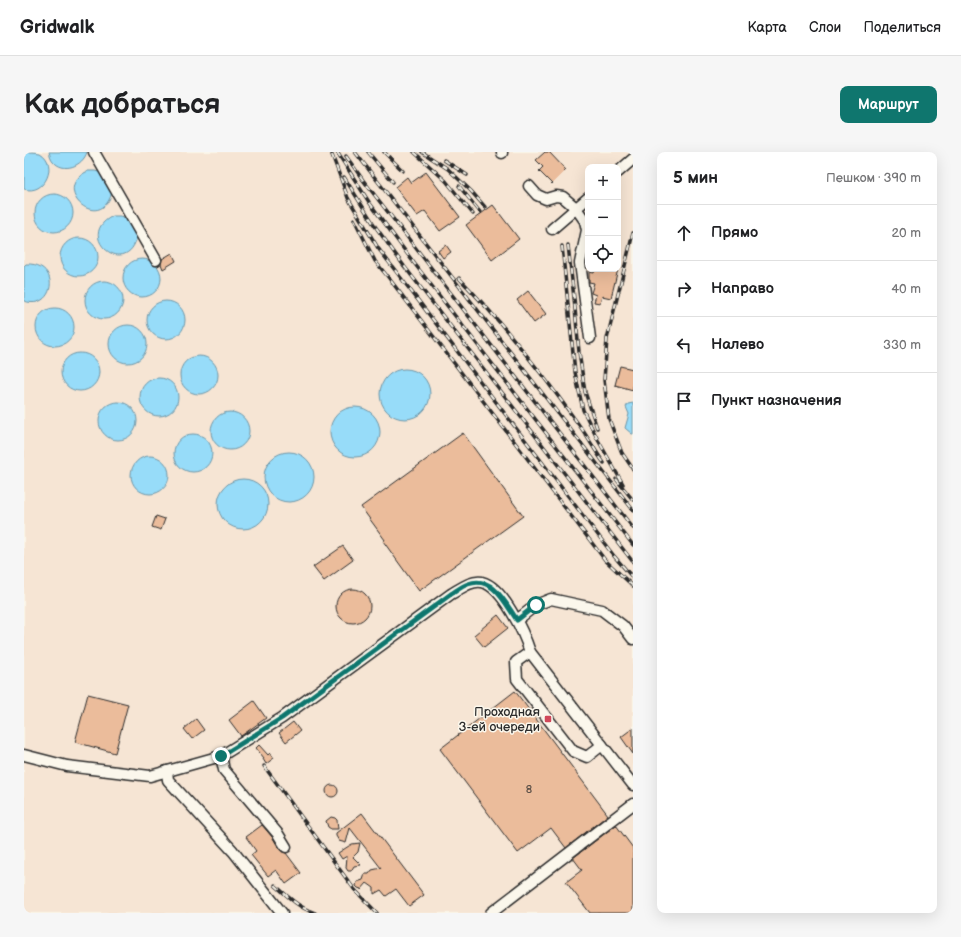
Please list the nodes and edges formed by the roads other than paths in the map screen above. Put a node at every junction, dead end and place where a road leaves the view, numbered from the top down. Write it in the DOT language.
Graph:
graph roads {
  1 [pos="94,152"];
  2 [pos="633,159"];
  3 [pos="621,169"];
  4 [pos="528,186"];
  5 [pos="586,200"];
  6 [pos="576,208"];
  7 [pos="552,229"];
  8 [pos="156,260"];
  9 [pos="590,338"];
  10 [pos="517,620"];
  11 [pos="633,640"];
  12 [pos="530,652"];
  13 [pos="602,745"];
  14 [pos="24,755"];
  15 [pos="221,756"];
  16 [pos="167,771"];
  17 [pos="633,786"];
  18 [pos="633,804"];
  19 [pos="286,847"];
  20 [pos="282,913"];
  21 [pos="491,913"];
  1 -- 8 [label="street"];
  2 -- 3 [label="street"];
  4 -- 6 [label="street"];
  5 -- 6 [label="street"];
  6 -- 7 [label="street"];
  6 -- 9 [label="street"];
  10 -- 11 [label="street"];
  10 -- 12 [label="street"];
  10 -- 15 [label="street"];
  12 -- 13 [label="street"];
  12 -- 13 [label="street"];
  13 -- 17 [label="street"];
  14 -- 16 [label="street"];
  15 -- 16 [label="street"];
  15 -- 19 [label="street"];
  16 -- 20 [label="street"];
  18 -- 21 [label="street"];
}
